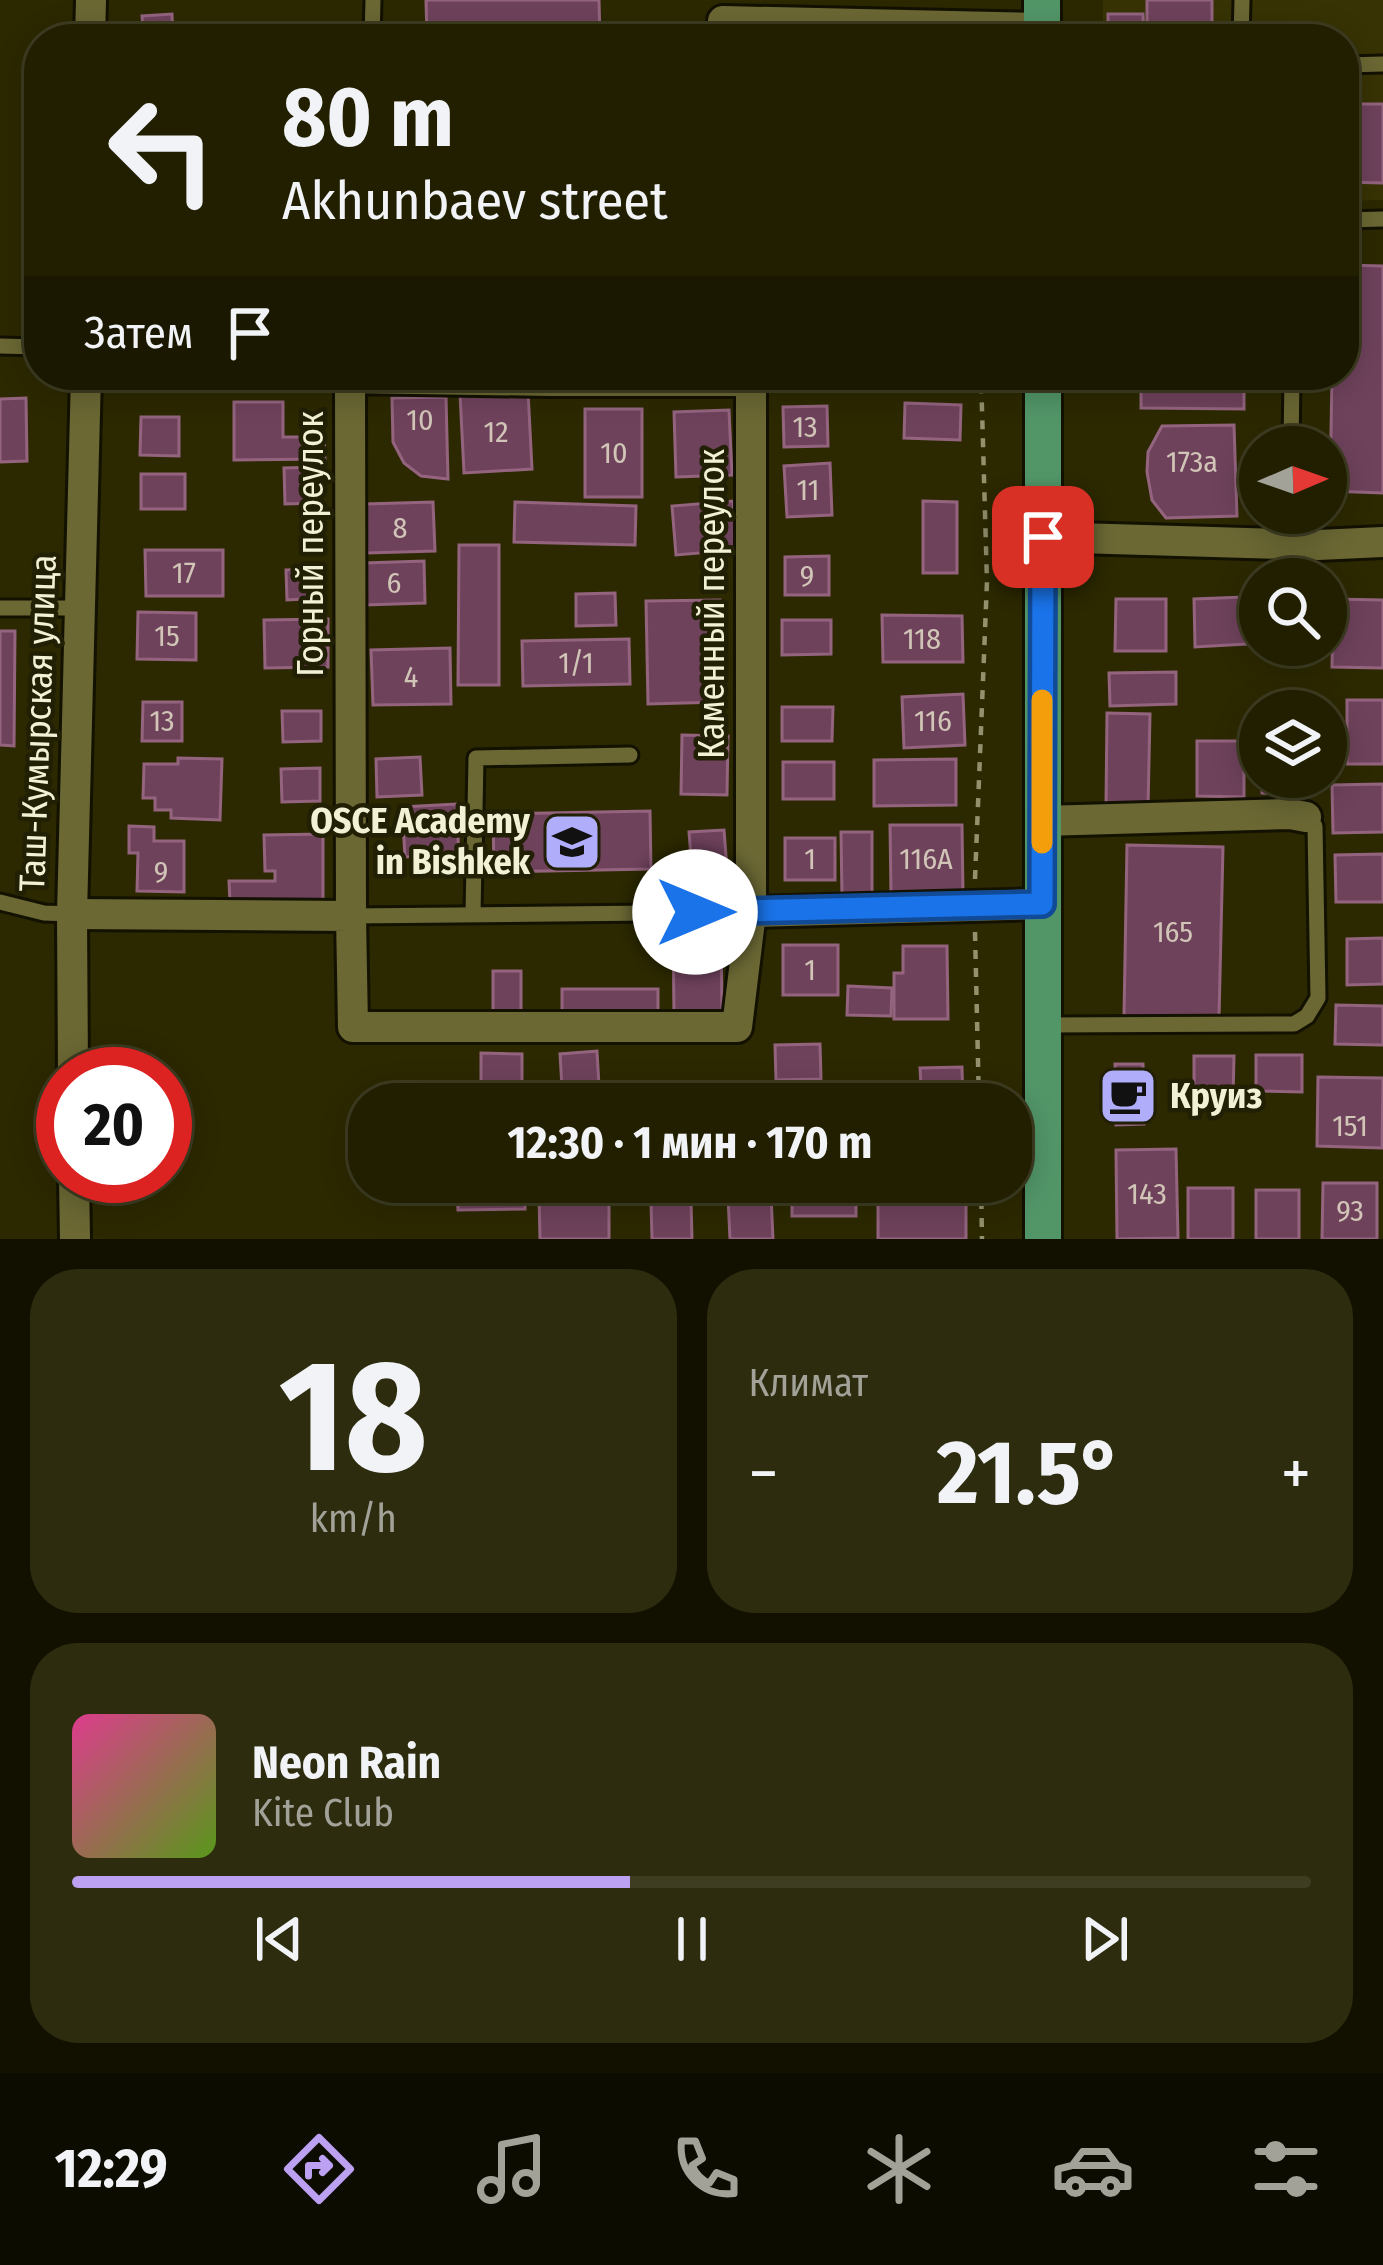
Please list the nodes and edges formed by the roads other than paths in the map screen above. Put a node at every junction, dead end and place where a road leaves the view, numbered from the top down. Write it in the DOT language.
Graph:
graph roads {
  1 [pos="723,20"];
  2 [pos="1042,22"];
  3 [pos="86,390"];
  4 [pos="350,390"];
  5 [pos="751,390"];
  6 [pos="1043,390"];
  7 [pos="1292,390"];
  8 [pos="1291,426"];
  9 [pos="1288,534"];
  10 [pos="1043,537"];
  11 [pos="1383,542"];
  12 [pos="1288,544"];
  13 [pos="0,608"];
  14 [pos="81,608"];
  15 [pos="630,755"];
  16 [pos="1306,817"];
  17 [pos="1042,821"];
  18 [pos="0,902"];
  19 [pos="1042,904"];
  20 [pos="751,912"];
  21 [pos="72,914"];
  22 [pos="473,914"];
  23 [pos="351,916"];
  24 [pos="1042,1025"];
  25 [pos="74,1047"];
  26 [pos="74,1203"];
  27 [pos="75,1239"];
  28 [pos="1043,1239"];
  1 -- 2 [label="street"];
  3 -- 14 [label="street, Таш-Кумырская улица"];
  4 -- 23 [label="street, Горный переулок"];
  5 -- 20 [label="street, Каменный переулок"];
  6 -- 10 [label="main road"];
  7 -- 8 [label="lane"];
  9 -- 12 [label="lane"];
  10 -- 12 [label="street"];
  10 -- 17 [label="main road"];
  11 -- 12 [label="street"];
  13 -- 14 [label="lane"];
  14 -- 21 [label="street, Таш-Кумырская улица"];
  15 -- 22 [label="lane"];
  16 -- 17 [label="street"];
  16 -- 24 [label="lane"];
  17 -- 19 [label="main road"];
  18 -- 21 [label="lane"];
  19 -- 20 [label="street"];
  19 -- 24 [label="main road"];
  20 -- 22 [label="lane"];
  20 -- 23 [label="street, Каменный переулок"];
  21 -- 23 [label="street"];
  21 -- 25 [label="street, Таш-Кумырская улица"];
  22 -- 23 [label="lane"];
  24 -- 28 [label="main road"];
  26 -- 27 [label="street"];
}
